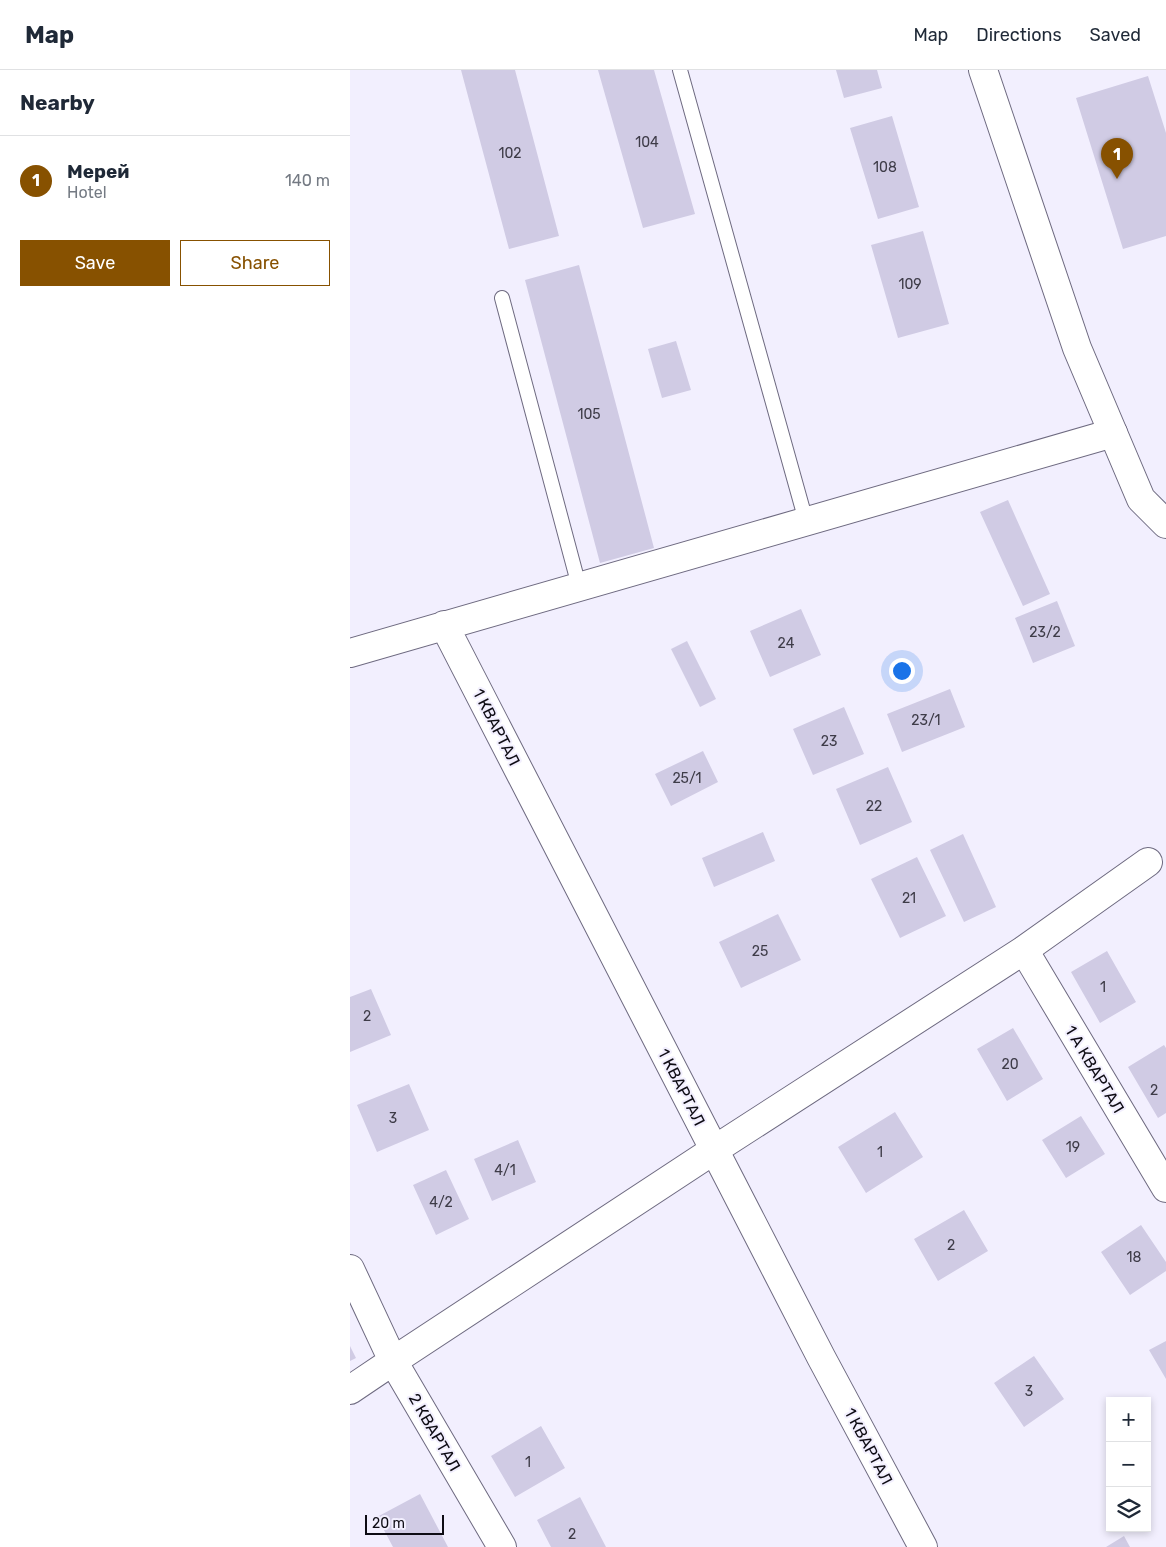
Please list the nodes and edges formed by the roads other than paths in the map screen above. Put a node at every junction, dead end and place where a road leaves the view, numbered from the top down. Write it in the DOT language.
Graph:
graph roads {
  1 [pos="680,70"];
  2 [pos="983,70"];
  3 [pos="502,298"];
  4 [pos="1114,433"];
  5 [pos="806,520"];
  6 [pos="1166,524"];
  7 [pos="580,586"];
  8 [pos="444,625"];
  9 [pos="350,653"];
  10 [pos="1148,862"];
  11 [pos="1024,950"];
  12 [pos="714,1150"];
  13 [pos="1166,1188"];
  14 [pos="350,1269"];
  15 [pos="393,1361"];
  16 [pos="350,1390"];
  17 [pos="502,1547"];
  18 [pos="923,1547"];
  1 -- 5 [label="lane"];
  2 -- 4 [label="street"];
  3 -- 7 [label="lane"];
  4 -- 5 [label="street"];
  4 -- 6 [label="street"];
  5 -- 7 [label="street"];
  7 -- 8 [label="street"];
  8 -- 9 [label="street"];
  8 -- 12 [label="street, 1 КВАРТАЛ"];
  10 -- 11 [label="street"];
  11 -- 12 [label="street"];
  11 -- 13 [label="street, 1 А КВАРТАЛ"];
  12 -- 15 [label="street"];
  12 -- 18 [label="street, 1 КВАРТАЛ"];
  14 -- 15 [label="street, 2 КВАРТАЛ"];
  15 -- 16 [label="street"];
  15 -- 17 [label="street, 2 КВАРТАЛ"];
}
